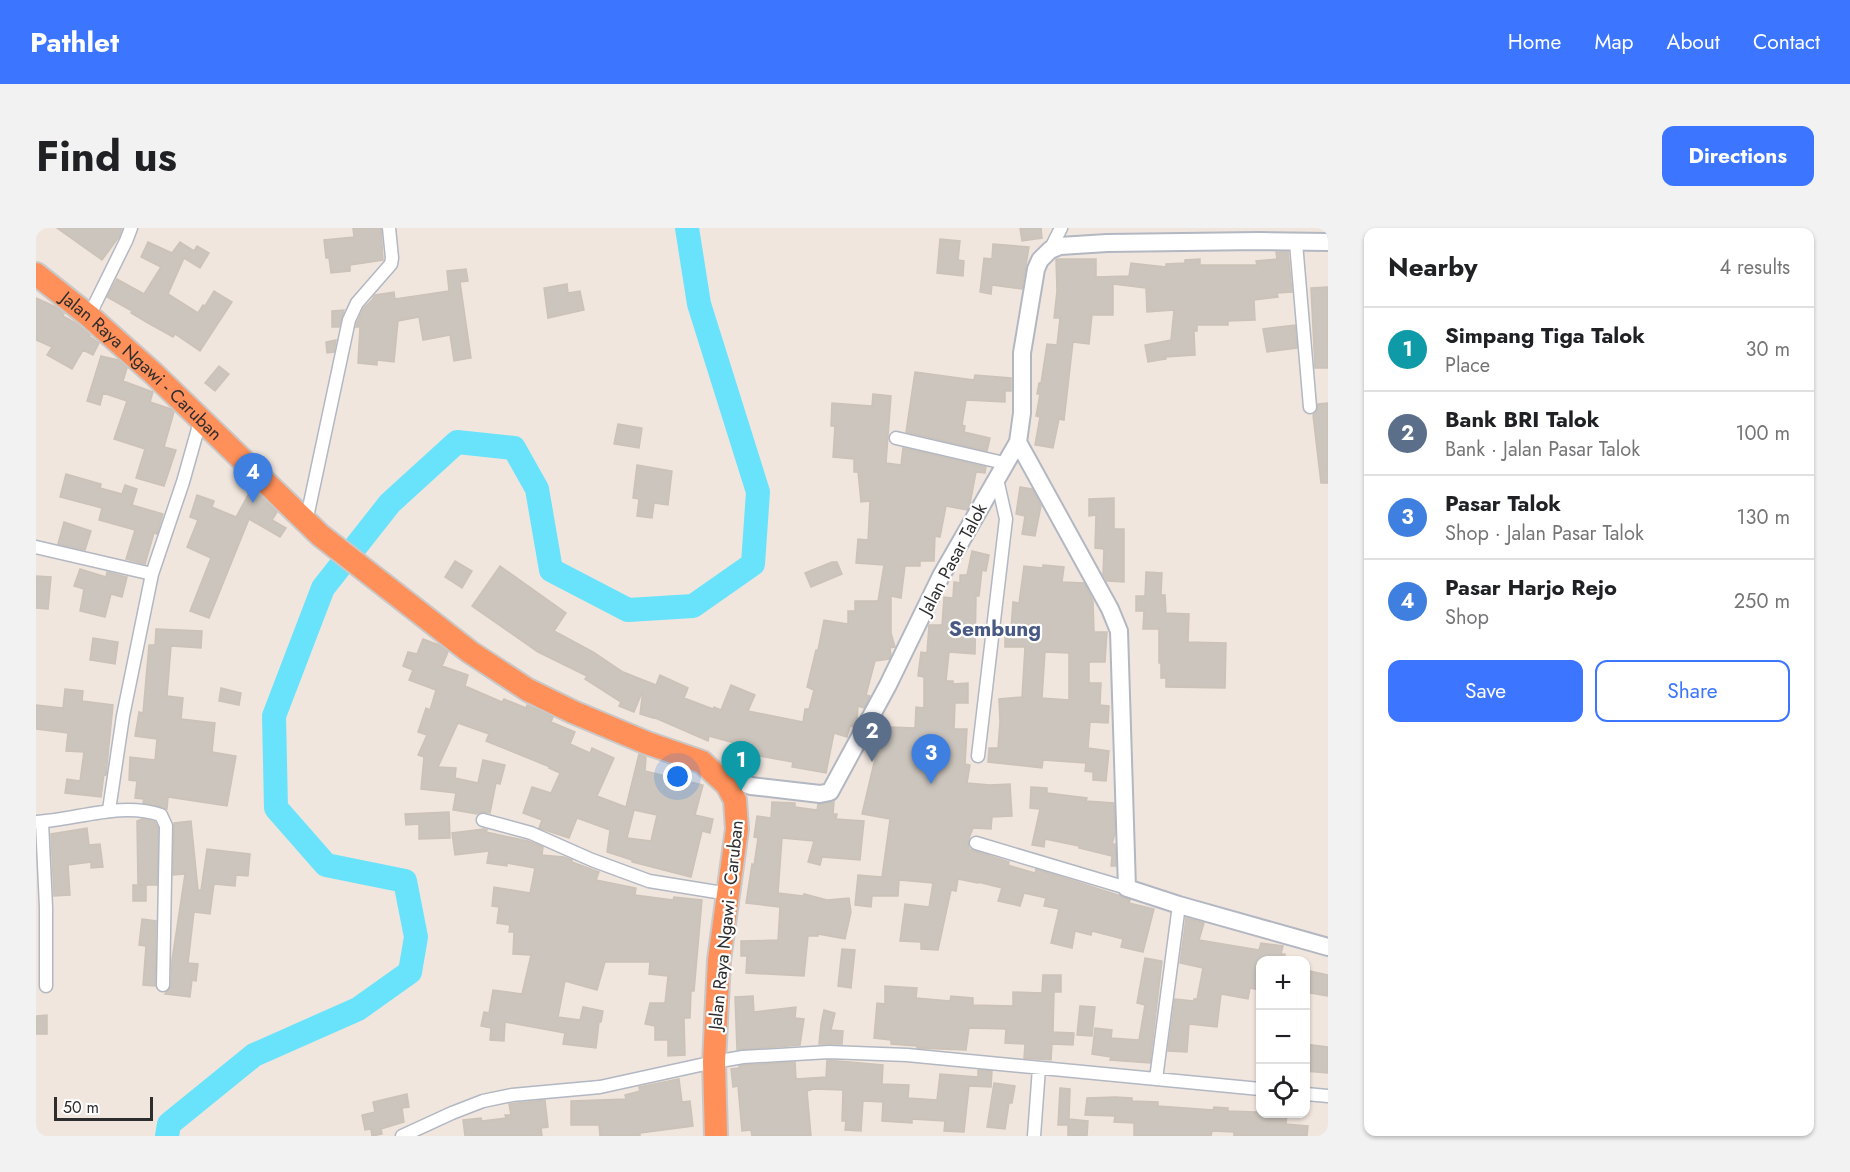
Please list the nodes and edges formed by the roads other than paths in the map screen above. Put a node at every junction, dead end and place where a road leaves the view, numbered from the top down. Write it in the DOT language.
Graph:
graph roads {
  1 [pos="131,228"];
  2 [pos="389,228"];
  3 [pos="1061,228"];
  4 [pos="1328,242"];
  5 [pos="1296,243"];
  6 [pos="1050,250"];
  7 [pos="36,274"];
  8 [pos="89,316"];
  9 [pos="1310,407"];
  10 [pos="201,418"];
  11 [pos="896,438"];
  12 [pos="1018,442"];
  13 [pos="1004,463"];
  14 [pos="997,478"];
  15 [pos="313,528"];
  16 [pos="36,547"];
  17 [pos="152,574"];
  18 [pos="978,756"];
  19 [pos="710,769"];
  20 [pos="761,788"];
  21 [pos="109,810"];
  22 [pos="737,814"];
  23 [pos="483,820"];
  24 [pos="39,822"];
  25 [pos="976,843"];
  26 [pos="1126,888"];
  27 [pos="729,894"];
  28 [pos="1179,905"];
  29 [pos="1328,947"];
  30 [pos="164,985"];
  31 [pos="46,986"];
  32 [pos="714,1062"];
  33 [pos="1039,1068"];
  34 [pos="1156,1079"];
  35 [pos="1256,1089"];
  36 [pos="1310,1094"];
  37 [pos="1328,1096"];
  38 [pos="402,1136"];
  39 [pos="716,1136"];
  40 [pos="1034,1136"];
  1 -- 8 [label="street"];
  2 -- 15 [label="street"];
  3 -- 6 [label="street"];
  4 -- 5 [label="main road"];
  5 -- 6 [label="main road"];
  5 -- 9 [label="street"];
  6 -- 12 [label="main road, Jalan Pasar Talok"];
  7 -- 8 [label="highway, Jalan Raya Ngawi - Caruban"];
  8 -- 10 [label="highway, Jalan Raya Ngawi - Caruban"];
  10 -- 15 [label="highway, Jalan Raya Ngawi - Caruban"];
  10 -- 17 [label="street"];
  11 -- 13 [label="street"];
  12 -- 13 [label="main road, Jalan Pasar Talok"];
  12 -- 26 [label="main road"];
  13 -- 14 [label="main road, Jalan Pasar Talok"];
  14 -- 18 [label="street"];
  14 -- 20 [label="main road, Jalan Pasar Talok"];
  15 -- 19 [label="highway, Jalan Raya Ngawi - Caruban"];
  16 -- 17 [label="street"];
  17 -- 21 [label="street"];
  19 -- 20 [label="main road"];
  19 -- 22 [label="highway, Jalan Raya Ngawi - Caruban"];
  20 -- 22 [label="main road"];
  21 -- 24 [label="street"];
  21 -- 30 [label="street"];
  22 -- 27 [label="highway, Jalan Raya Ngawi - Caruban"];
  23 -- 27 [label="street"];
  24 -- 31 [label="street"];
  25 -- 26 [label="street"];
  26 -- 28 [label="main road"];
  27 -- 32 [label="highway, Jalan Raya Ngawi - Caruban"];
  28 -- 29 [label="main road"];
  28 -- 34 [label="street"];
  32 -- 33 [label="street"];
  32 -- 38 [label="street"];
  32 -- 39 [label="highway, Jalan Raya Ngawi - Caruban"];
  33 -- 34 [label="street"];
  33 -- 40 [label="street"];
  34 -- 35 [label="street"];
  36 -- 37 [label="street"];
}
